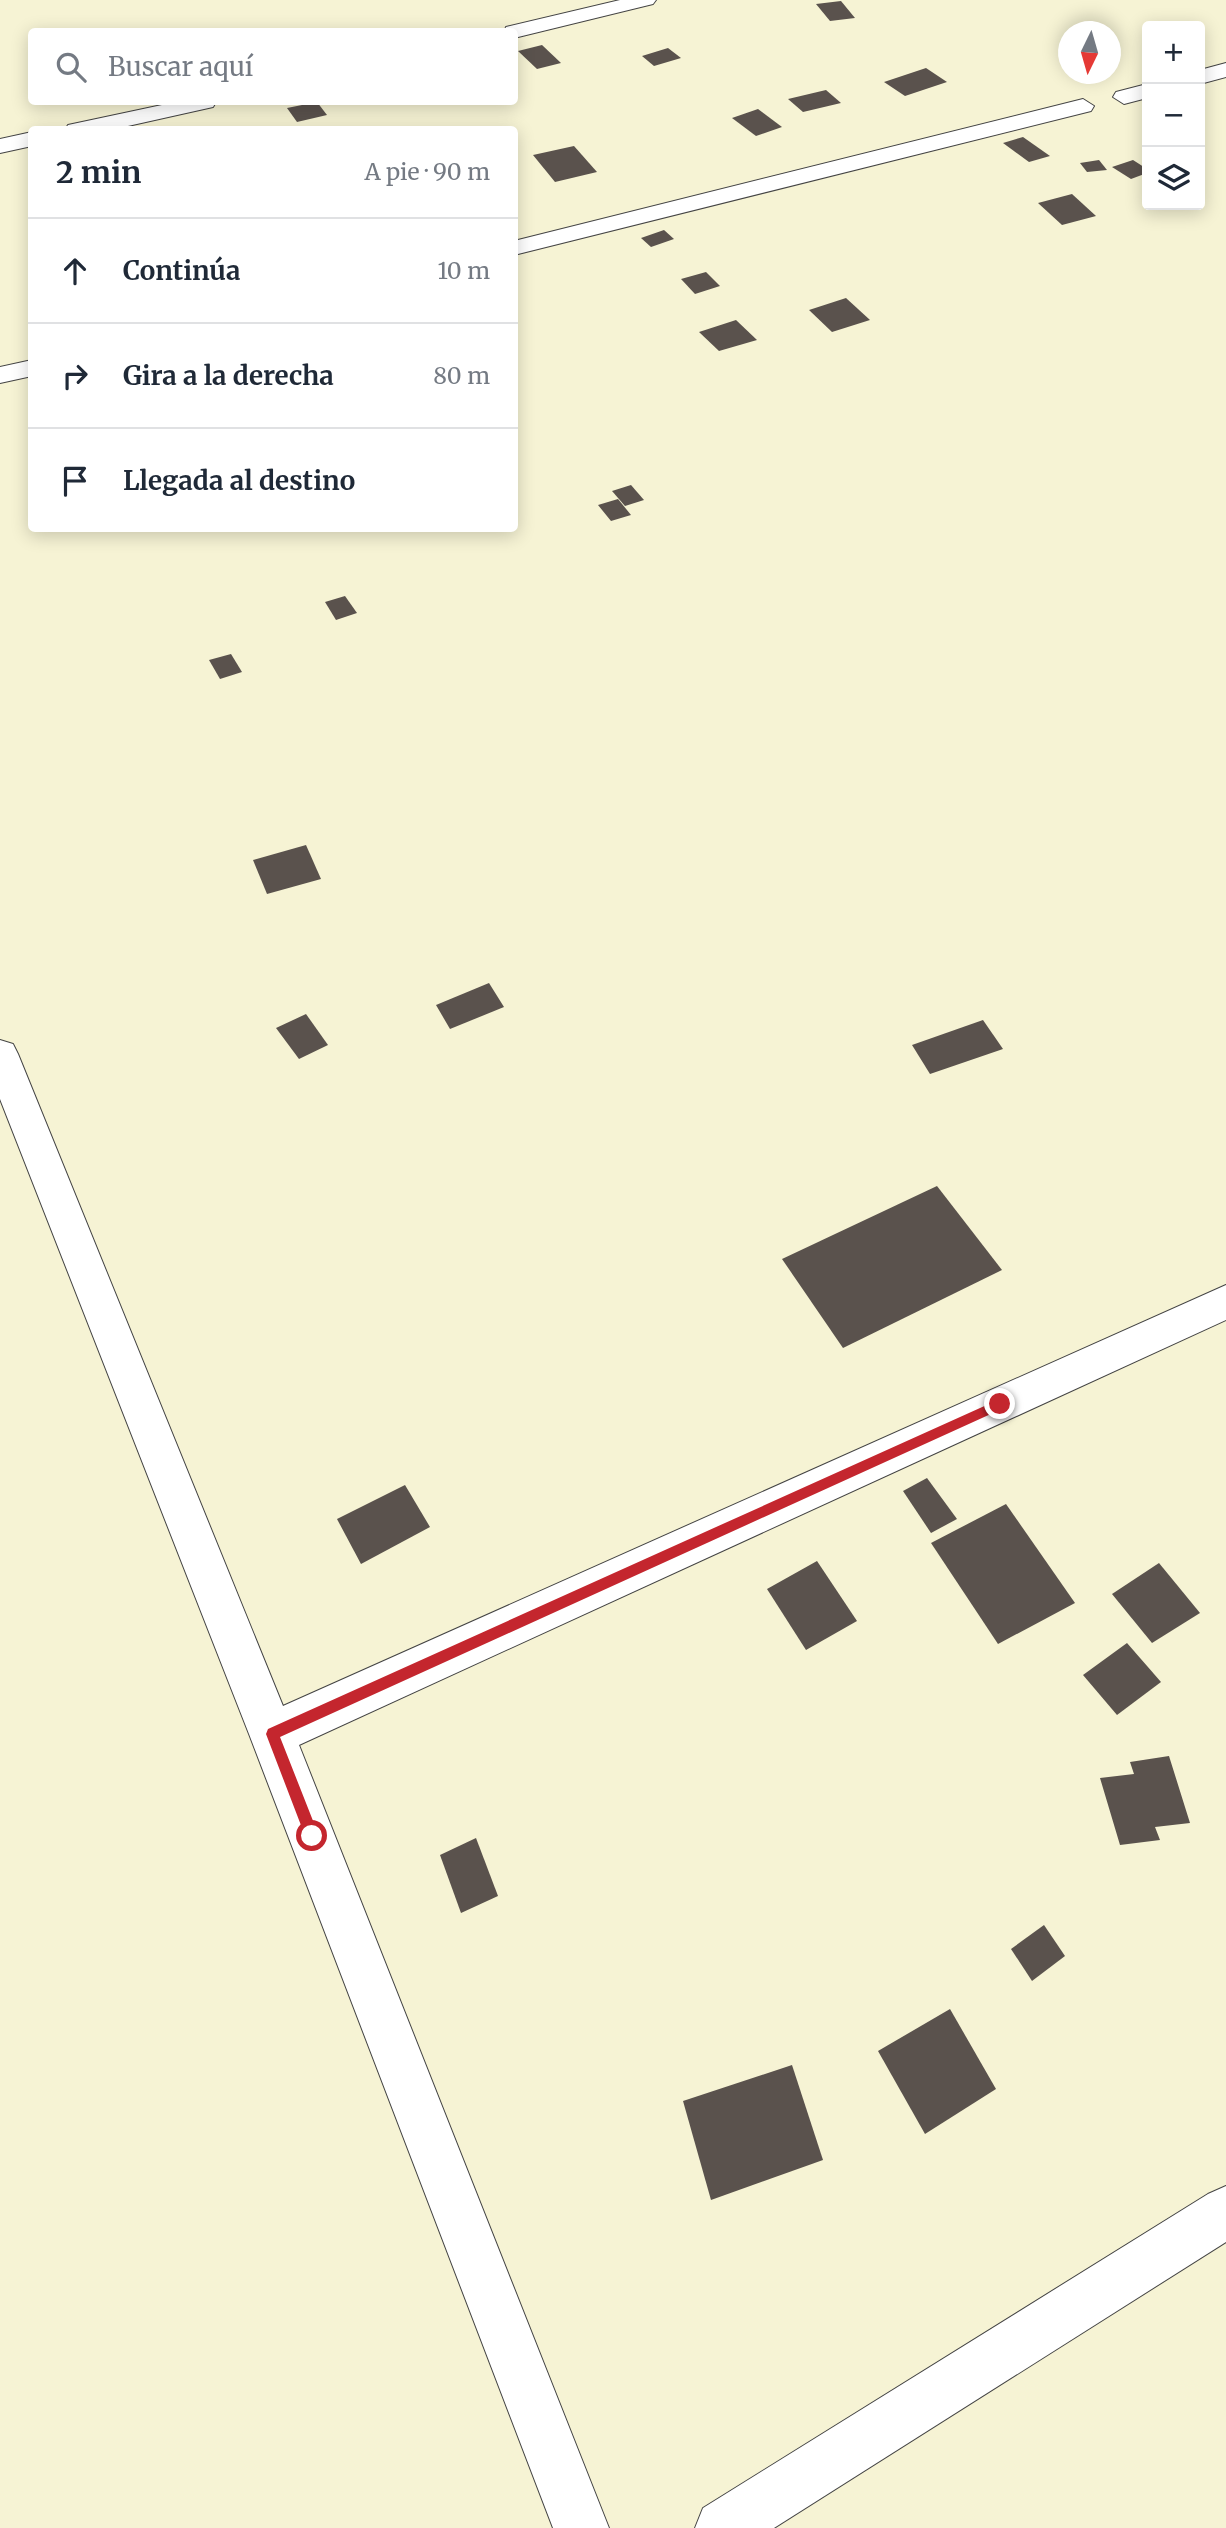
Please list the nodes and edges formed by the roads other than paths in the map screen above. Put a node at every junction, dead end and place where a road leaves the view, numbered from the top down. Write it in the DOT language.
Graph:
graph roads {
  1 [pos="646,0"];
  2 [pos="518,31"];
  3 [pos="1226,69"];
  4 [pos="1205,75"];
  5 [pos="1142,92"];
  6 [pos="1124,97"];
  7 [pos="191,105"];
  8 [pos="1083,106"];
  9 [pos="94,126"];
  10 [pos="28,140"];
  11 [pos="0,146"];
  12 [pos="518,247"];
  13 [pos="28,369"];
  14 [pos="0,375"];
  15 [pos="0,1054"];
  16 [pos="1226,1302"];
  17 [pos="272,1734"];
  18 [pos="1226,2211"];
  19 [pos="581,2528"];
  20 [pos="723,2528"];
  1 -- 2 [label="street"];
  3 -- 4 [label="street"];
  5 -- 6 [label="street"];
  7 -- 9 [label="street"];
  8 -- 12 [label="street"];
  10 -- 11 [label="street"];
  13 -- 14 [label="street"];
  15 -- 17 [label="street"];
  16 -- 17 [label="street"];
  17 -- 19 [label="street"];
  18 -- 20 [label="street"];
}
